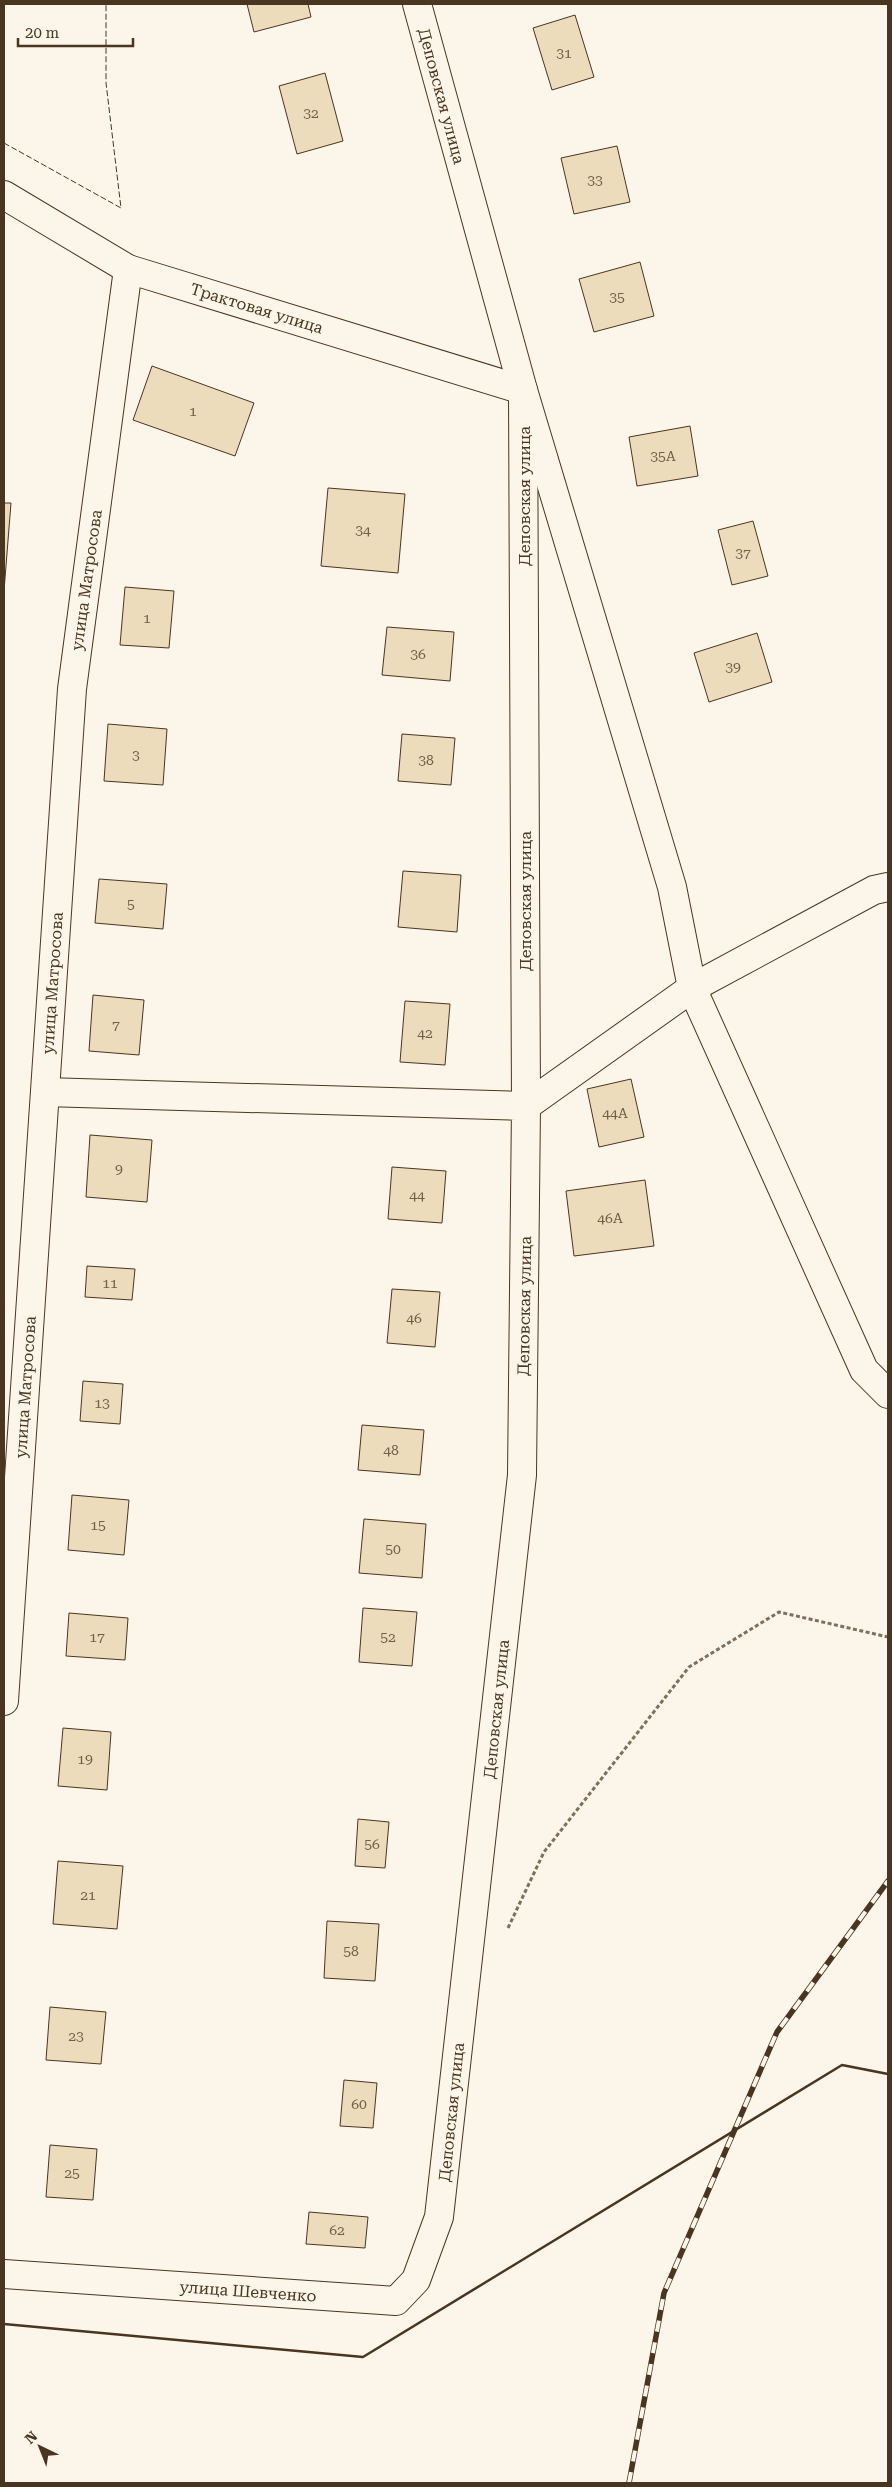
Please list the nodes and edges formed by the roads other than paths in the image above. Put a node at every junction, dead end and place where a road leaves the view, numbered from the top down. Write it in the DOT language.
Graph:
graph roads {
  1 [pos="417,4"];
  2 [pos="4,196"];
  3 [pos="128,269"];
  4 [pos="524,390"];
  5 [pos="888,887"];
  6 [pos="692,988"];
  7 [pos="45,1092"];
  8 [pos="526,1106"];
  9 [pos="888,1394"];
  10 [pos="4,1700"];
  11 [pos="439,2217"];
  12 [pos="4,2274"];
  1 -- 4 [label="street, Деповская улица"];
  2 -- 3 [label="street, Трактовая улица"];
  3 -- 4 [label="street, Трактовая улица"];
  3 -- 7 [label="street, улица Матросова"];
  4 -- 6 [label="street, Деповская улица"];
  4 -- 8 [label="street, Деповская улица"];
  5 -- 6 [label="street"];
  6 -- 8 [label="street"];
  6 -- 9 [label="street, Деповская улица"];
  7 -- 8 [label="street"];
  7 -- 10 [label="street, улица Матросова"];
  8 -- 11 [label="street, Деповская улица"];
  11 -- 12 [label="street, улица Шевченко"];
}
